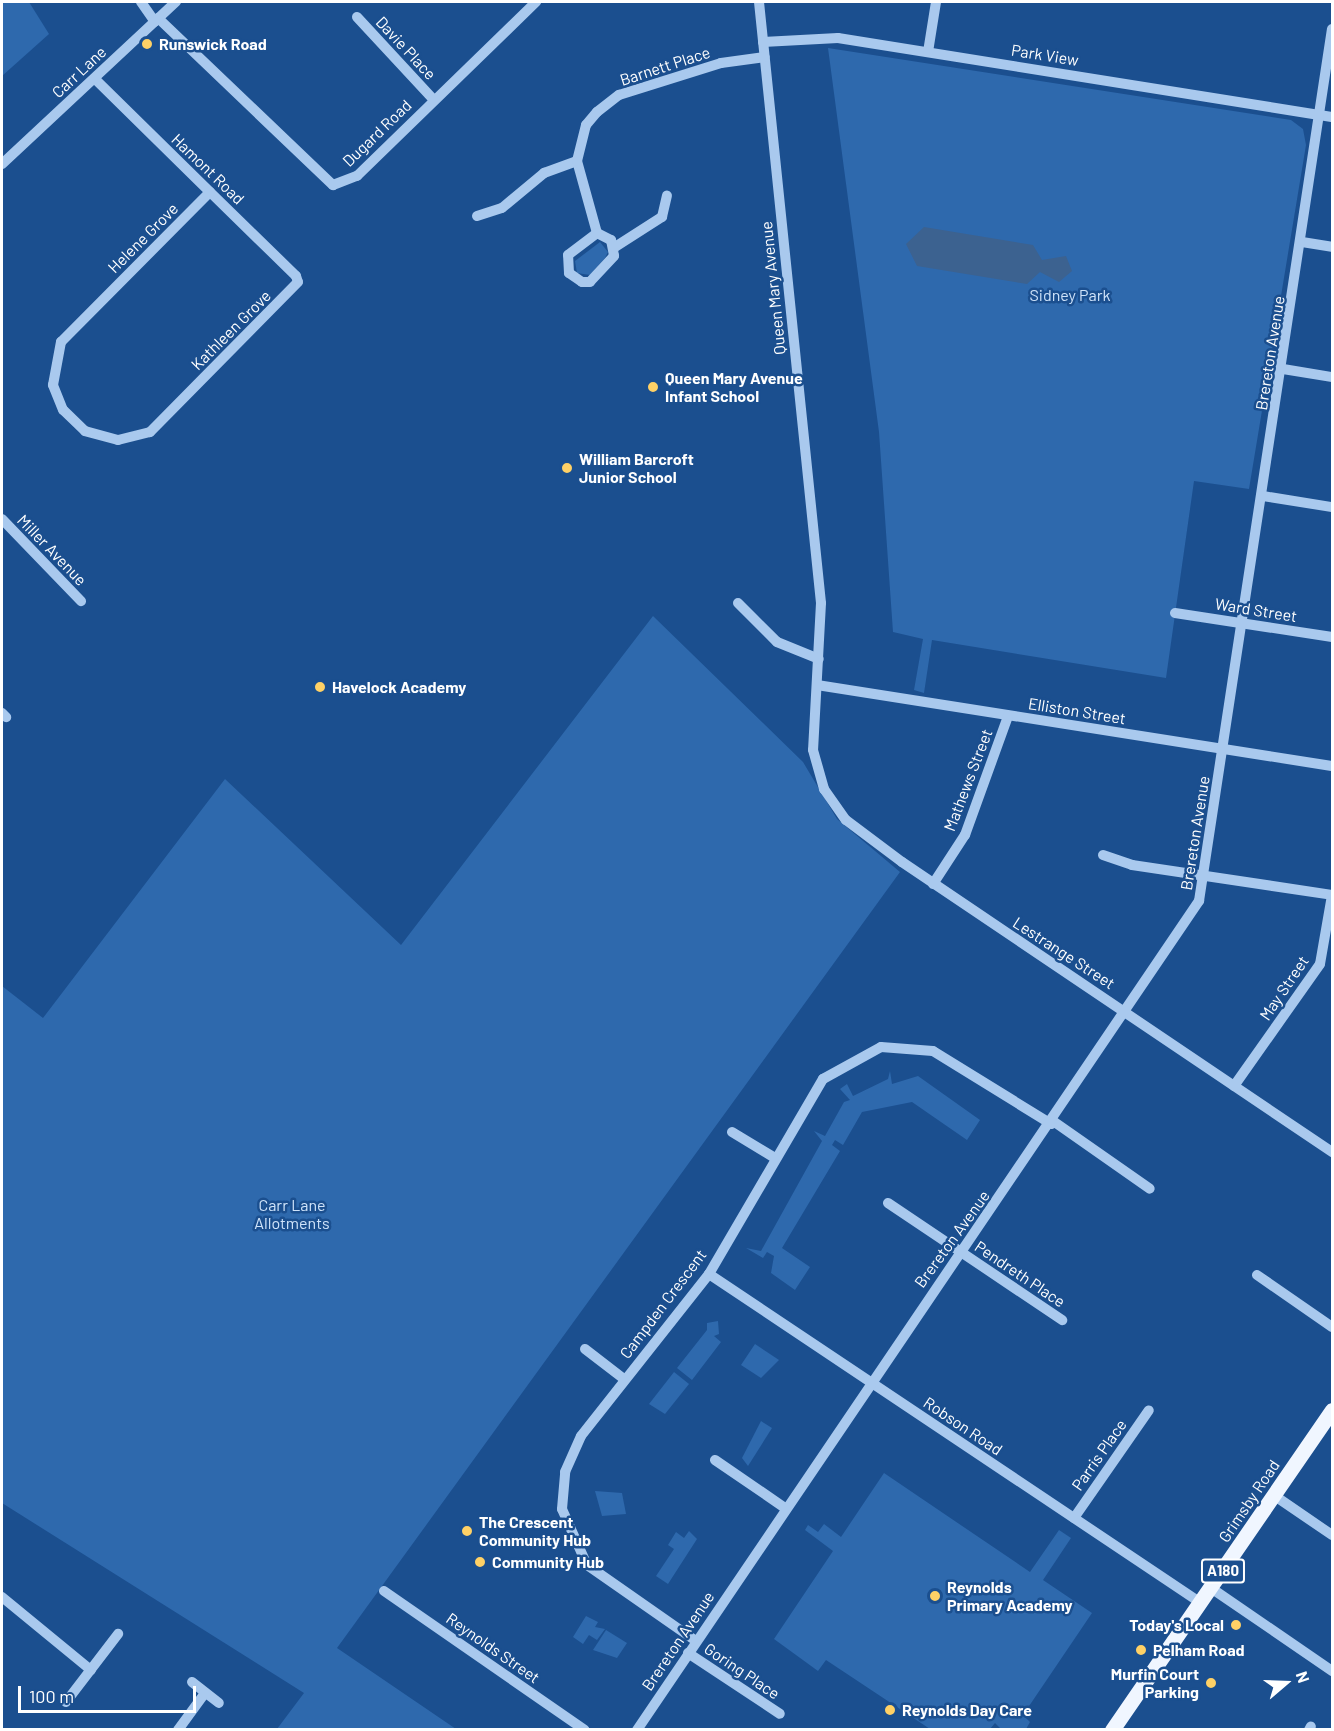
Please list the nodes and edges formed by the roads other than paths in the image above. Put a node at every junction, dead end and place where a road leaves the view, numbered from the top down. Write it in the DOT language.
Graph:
graph roads {
  1 [pos="141,2"];
  2 [pos="176,2"];
  3 [pos="759,2"];
  4 [pos="936,2"];
  5 [pos="528,4"];
  6 [pos="357,17"];
  7 [pos="157,20"];
  8 [pos="1332,28"];
  9 [pos="764,42"];
  10 [pos="928,52"];
  11 [pos="765,57"];
  12 [pos="95,79"];
  13 [pos="433,99"];
  14 [pos="1321,115"];
  15 [pos="1332,117"];
  16 [pos="577,161"];
  17 [pos="2,164"];
  18 [pos="210,192"];
  19 [pos="667,196"];
  20 [pos="477,216"];
  21 [pos="597,233"];
  22 [pos="1302,242"];
  23 [pos="1332,247"];
  24 [pos="615,248"];
  25 [pos="298,282"];
  26 [pos="1283,369"];
  27 [pos="1332,377"];
  28 [pos="184,398"];
  29 [pos="1263,496"];
  30 [pos="1332,507"];
  31 [pos="2,519"];
  32 [pos="81,601"];
  33 [pos="738,603"];
  34 [pos="1175,613"];
  35 [pos="1244,623"];
  36 [pos="1332,637"];
  37 [pos="819,659"];
  38 [pos="817,685"];
  39 [pos="1008,716"];
  40 [pos="1224,749"];
  41 [pos="813,750"];
  42 [pos="1332,766"];
  43 [pos="1102,855"];
  44 [pos="1205,875"];
  45 [pos="933,884"];
  46 [pos="1332,895"];
  47 [pos="1126,1011"];
  48 [pos="1234,1086"];
  49 [pos="1052,1122"];
  50 [pos="732,1132"];
  51 [pos="1332,1152"];
  52 [pos="775,1158"];
  53 [pos="1150,1189"];
  54 [pos="888,1203"];
  55 [pos="961,1252"];
  56 [pos="709,1274"];
  57 [pos="1257,1275"];
  58 [pos="1062,1320"];
  59 [pos="1332,1327"];
  60 [pos="585,1348"];
  61 [pos="624,1379"];
  62 [pos="870,1381"];
  63 [pos="1149,1410"];
  64 [pos="1332,1410"];
  65 [pos="716,1460"];
  66 [pos="1275,1496"];
  67 [pos="785,1508"];
  68 [pos="1074,1518"];
  69 [pos="1332,1535"];
  70 [pos="1211,1588"];
  71 [pos="384,1591"];
  72 [pos="2,1597"];
  73 [pos="1201,1603"];
  74 [pos="118,1634"];
  75 [pos="696,1641"];
  76 [pos="688,1653"];
  77 [pos="92,1670"];
  78 [pos="1332,1671"];
  79 [pos="192,1683"];
  80 [pos="205,1693"];
  81 [pos="66,1702"];
  82 [pos="219,1703"];
  83 [pos="780,1714"];
  84 [pos="178,1730"];
  85 [pos="585,1730"];
  86 [pos="638,1730"];
  87 [pos="1112,1730"];
  1 -- 7 [label="street"];
  2 -- 7 [label="street, Carr Lane"];
  3 -- 9 [label="street, Queen Mary Avenue"];
  4 -- 10 [label="street"];
  5 -- 13 [label="street, Dugard Road"];
  6 -- 13 [label="street, Davie Place"];
  7 -- 12 [label="street, Carr Lane"];
  7 -- 13 [label="street, Dugard Road"];
  8 -- 14 [label="street, Brereton Avenue"];
  9 -- 10 [label="street, Park View"];
  9 -- 11 [label="street, Queen Mary Avenue"];
  10 -- 14 [label="street, Park View"];
  11 -- 16 [label="street, Barnett Place"];
  11 -- 37 [label="street, Queen Mary Avenue"];
  12 -- 17 [label="street, Carr Lane"];
  12 -- 18 [label="street, Hamont Road"];
  14 -- 15 [label="street, Park View"];
  14 -- 22 [label="street, Brereton Avenue"];
  16 -- 20 [label="street"];
  16 -- 21 [label="street, Barnett Place"];
  18 -- 25 [label="street, Hamont Road"];
  18 -- 28 [label="street, Helene Grove"];
  19 -- 24 [label="street"];
  21 -- 24 [label="street"];
  21 -- 24 [label="street"];
  22 -- 23 [label="street"];
  22 -- 26 [label="street, Brereton Avenue"];
  25 -- 28 [label="street, Kathleen Grove"];
  26 -- 27 [label="street"];
  26 -- 29 [label="street, Brereton Avenue"];
  29 -- 30 [label="street"];
  29 -- 35 [label="street, Brereton Avenue"];
  31 -- 32 [label="street, Miller Avenue"];
  33 -- 37 [label="street"];
  34 -- 35 [label="street, Ward Street"];
  35 -- 36 [label="street, Ward Street"];
  35 -- 40 [label="street, Brereton Avenue"];
  37 -- 38 [label="street, Queen Mary Avenue"];
  38 -- 39 [label="street, Elliston Street"];
  38 -- 41 [label="street, Queen Mary Avenue"];
  39 -- 40 [label="street, Elliston Street"];
  39 -- 45 [label="street, Mathews Street"];
  40 -- 42 [label="street, Elliston Street"];
  40 -- 44 [label="street, Brereton Avenue"];
  41 -- 45 [label="street, Lestrange Street"];
  43 -- 44 [label="street"];
  44 -- 46 [label="street"];
  44 -- 47 [label="street, Brereton Avenue"];
  45 -- 47 [label="street, Lestrange Street"];
  46 -- 48 [label="street, May Street"];
  47 -- 48 [label="street, Lestrange Street"];
  47 -- 49 [label="street, Brereton Avenue"];
  48 -- 51 [label="street, Lestrange Street"];
  49 -- 52 [label="street, Campden Crescent"];
  49 -- 53 [label="street, Campden Crescent"];
  49 -- 55 [label="street, Brereton Avenue"];
  50 -- 52 [label="street"];
  52 -- 56 [label="street, Campden Crescent"];
  54 -- 55 [label="street, Pendreth Place"];
  55 -- 58 [label="street, Pendreth Place"];
  55 -- 62 [label="street, Brereton Avenue"];
  56 -- 61 [label="street, Campden Crescent"];
  56 -- 62 [label="street, Robson Road"];
  57 -- 59 [label="street"];
  60 -- 61 [label="street"];
  61 -- 75 [label="street, Campden Crescent"];
  62 -- 67 [label="street, Brereton Avenue"];
  62 -- 68 [label="street, Robson Road"];
  63 -- 68 [label="street, Parris Place"];
  64 -- 66 [label="main road, Grimsby Road / A180"];
  65 -- 67 [label="street"];
  66 -- 69 [label="street"];
  66 -- 70 [label="main road, Grimsby Road / A180"];
  67 -- 75 [label="street, Brereton Avenue"];
  68 -- 73 [label="street, Robson Road"];
  70 -- 73 [label="main road, Grimsby Road / A180"];
  70 -- 78 [label="street"];
  71 -- 85 [label="street, Reynolds Street"];
  72 -- 77 [label="street"];
  73 -- 87 [label="main road, Grimsby Road / A180"];
  74 -- 77 [label="street"];
  75 -- 76 [label="street, Brereton Avenue"];
  76 -- 83 [label="street, Goring Place"];
  76 -- 86 [label="street, Brereton Avenue"];
  77 -- 81 [label="street"];
  79 -- 80 [label="street"];
  80 -- 82 [label="street"];
  80 -- 84 [label="street"];
}
